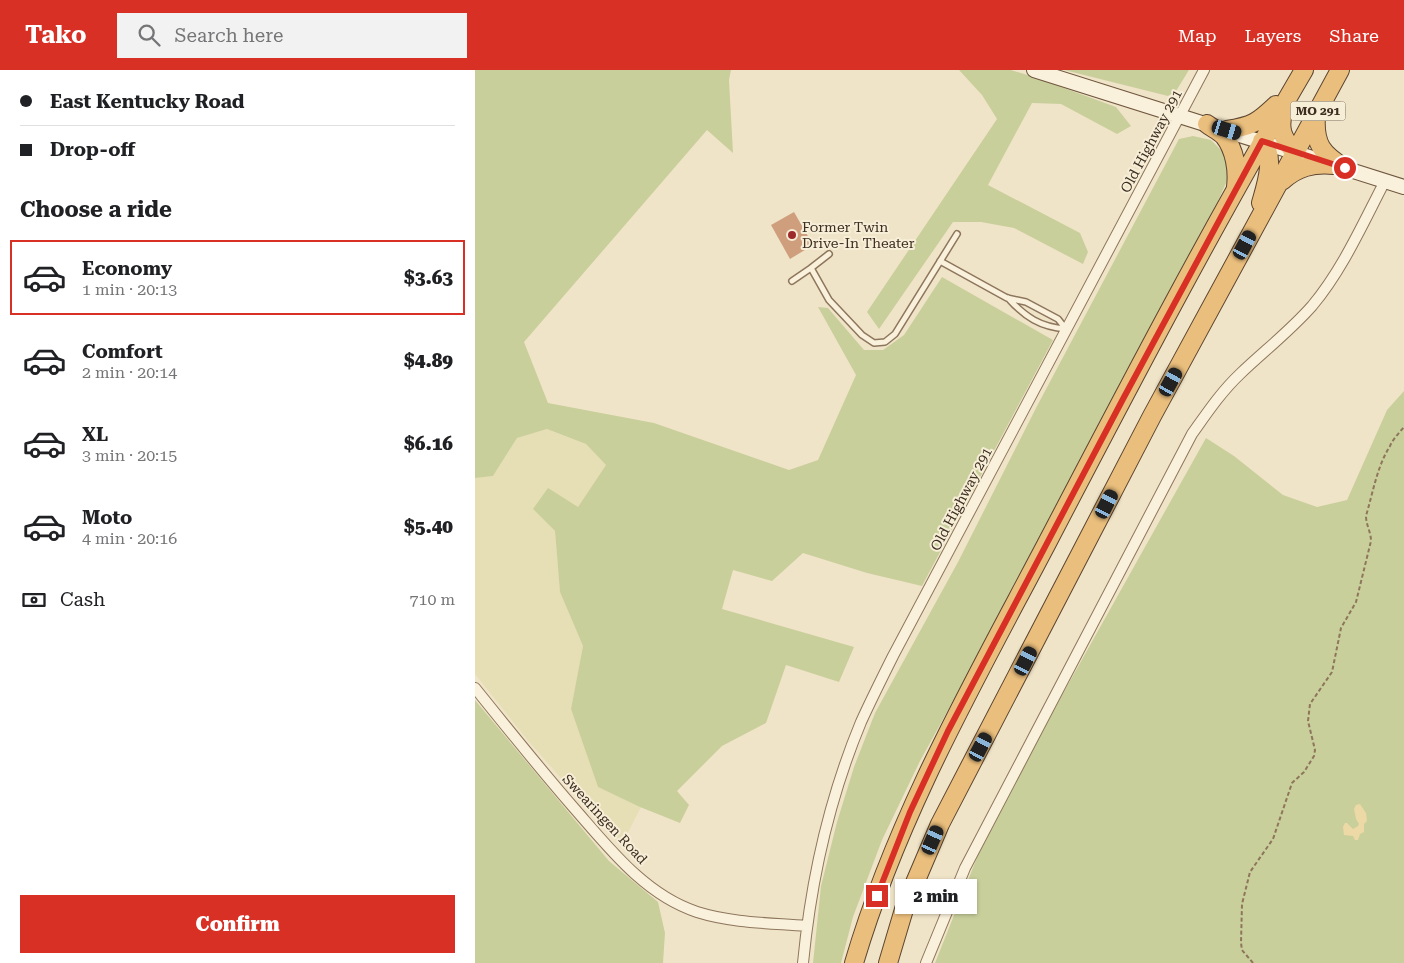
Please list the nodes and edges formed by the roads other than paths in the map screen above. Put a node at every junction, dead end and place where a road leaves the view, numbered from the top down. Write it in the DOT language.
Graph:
graph roads {
  1 [pos="1034,70"];
  2 [pos="1204,70"];
  3 [pos="1304,70"];
  4 [pos="1340,70"];
  5 [pos="1289,96"];
  6 [pos="1317,113"];
  7 [pos="1180,115"];
  8 [pos="1207,124"];
  9 [pos="1227,130"];
  10 [pos="1262,141"];
  11 [pos="1295,153"];
  12 [pos="1339,166"];
  13 [pos="1385,181"];
  14 [pos="1278,185"];
  15 [pos="1404,186"];
  16 [pos="1235,191"];
  17 [pos="1255,228"];
  18 [pos="957,234"];
  19 [pos="829,254"];
  20 [pos="939,261"];
  21 [pos="811,268"];
  22 [pos="792,281"];
  23 [pos="1007,298"];
  24 [pos="1066,330"];
  25 [pos="475,688"];
  26 [pos="806,926"];
  27 [pos="803,963"];
  28 [pos="854,963"];
  29 [pos="889,963"];
  30 [pos="926,963"];
  1 -- 7 [label="main road"];
  2 -- 7 [label="street, Old Highway 291"];
  3 -- 5 [label="highway, MO 291"];
  4 -- 6 [label="highway, MO 291"];
  5 -- 9 [label="highway"];
  5 -- 10 [label="highway, MO 291"];
  5 -- 11 [label="highway"];
  6 -- 11 [label="highway, MO 291"];
  6 -- 12 [label="highway"];
  7 -- 8 [label="main road"];
  7 -- 24 [label="street, Old Highway 291"];
  8 -- 9 [label="main road"];
  8 -- 16 [label="highway"];
  9 -- 10 [label="main road"];
  10 -- 11 [label="main road"];
  10 -- 16 [label="highway, MO 291"];
  10 -- 17 [label="highway"];
  11 -- 12 [label="main road"];
  11 -- 14 [label="highway, MO 291"];
  12 -- 13 [label="main road"];
  12 -- 14 [label="highway"];
  13 -- 15 [label="main road"];
  13 -- 30 [label="street"];
  14 -- 17 [label="highway, MO 291"];
  16 -- 28 [label="highway, MO 291"];
  17 -- 29 [label="highway, MO 291"];
  18 -- 20 [label="lane"];
  19 -- 21 [label="lane"];
  20 -- 21 [label="lane"];
  20 -- 23 [label="lane"];
  21 -- 22 [label="lane"];
  23 -- 24 [label="lane"];
  23 -- 24 [label="lane"];
  24 -- 26 [label="street, Old Highway 291"];
  25 -- 26 [label="street, Swearingen Road"];
  26 -- 27 [label="street, Old Highway 291"];
}
